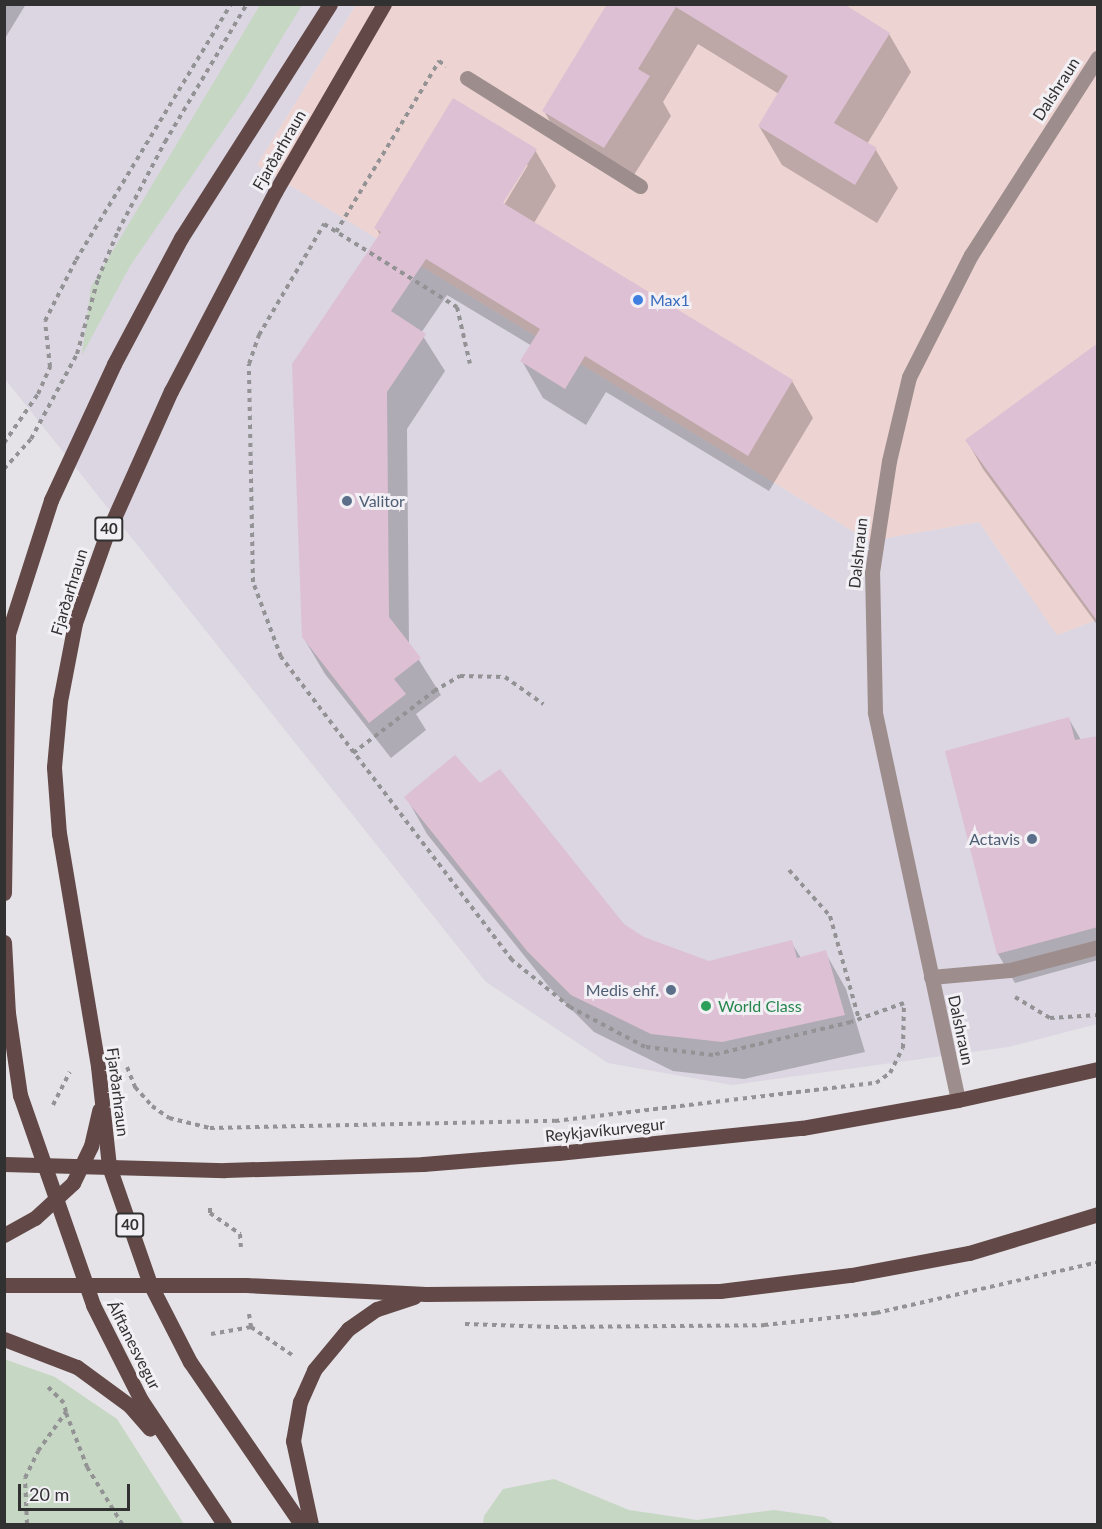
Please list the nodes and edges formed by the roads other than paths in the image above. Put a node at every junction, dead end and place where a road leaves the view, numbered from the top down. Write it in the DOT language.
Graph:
graph roads {
  1 [pos="330,4"];
  2 [pos="384,4"];
  3 [pos="1098,57"];
  4 [pos="467,78"];
  5 [pos="640,186"];
  6 [pos="6,638"];
  7 [pos="4,893"];
  8 [pos="4,942"];
  9 [pos="1098,947"];
  10 [pos="931,977"];
  11 [pos="1098,1068"];
  12 [pos="101,1096"];
  13 [pos="958,1100"];
  14 [pos="4,1164"];
  15 [pos="44,1166"];
  16 [pos="83,1166"];
  17 [pos="110,1166"];
  18 [pos="56,1202"];
  19 [pos="1098,1214"];
  20 [pos="4,1235"];
  21 [pos="150,1284"];
  22 [pos="4,1286"];
  23 [pos="87,1287"];
  24 [pos="426,1294"];
  25 [pos="4,1339"];
  26 [pos="187,1471"];
  27 [pos="224,1524"];
  28 [pos="301,1524"];
  29 [pos="311,1524"];
  1 -- 6 [label="main road, Fjarðarhraun"];
  2 -- 12 [label="main road, Fjarðarhraun / 40"];
  3 -- 10 [label="street, Dalshraun"];
  4 -- 5 [label="street"];
  6 -- 7 [label="main road, Fjarðarhraun"];
  8 -- 15 [label="main road"];
  9 -- 10 [label="street"];
  10 -- 13 [label="street, Dalshraun"];
  11 -- 13 [label="main road, Reykjavíkurvegur"];
  12 -- 16 [label="main road"];
  12 -- 17 [label="main road, Fjarðarhraun / 40"];
  13 -- 17 [label="main road, Reykjavíkurvegur"];
  14 -- 15 [label="main road, Reykjavíkurvegur"];
  15 -- 16 [label="main road, Reykjavíkurvegur"];
  15 -- 18 [label="main road, Álftanesvegur"];
  16 -- 17 [label="main road, Reykjavíkurvegur"];
  16 -- 18 [label="main road"];
  17 -- 21 [label="main road, Fjarðarhraun / 40"];
  18 -- 20 [label="main road"];
  18 -- 23 [label="main road, Álftanesvegur"];
  19 -- 24 [label="main road"];
  21 -- 23 [label="main road"];
  21 -- 24 [label="main road"];
  21 -- 28 [label="main road"];
  22 -- 23 [label="main road"];
  23 -- 26 [label="main road, Álftanesvegur"];
  24 -- 29 [label="main road"];
  25 -- 26 [label="main road"];
  26 -- 27 [label="main road, Álftanesvegur"];
}
